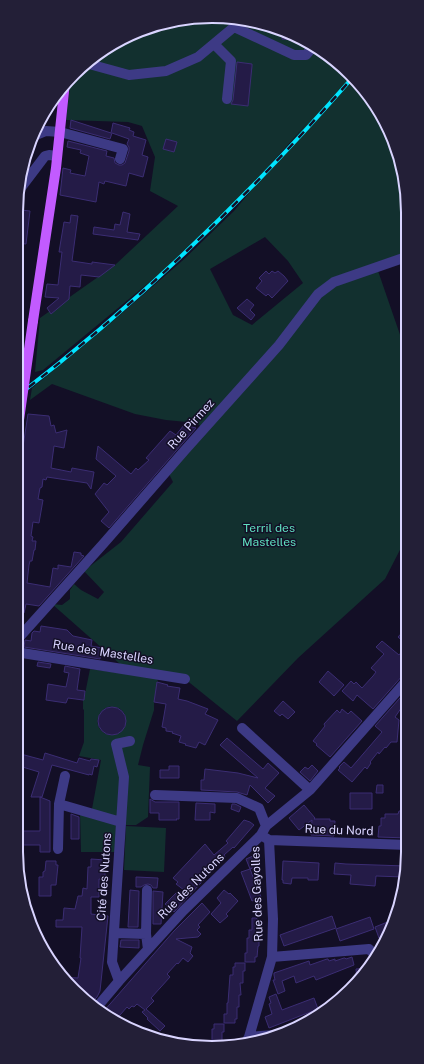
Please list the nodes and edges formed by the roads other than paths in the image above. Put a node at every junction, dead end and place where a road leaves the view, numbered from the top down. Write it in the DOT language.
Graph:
graph roads {
  1 [pos="214,44"];
  2 [pos="310,50"];
  3 [pos="93,65"];
  4 [pos="64,95"];
  5 [pos="227,99"];
  6 [pos="60,132"];
  7 [pos="40,134"];
  8 [pos="57,156"];
  9 [pos="120,159"];
  10 [pos="26,181"];
  11 [pos="401,259"];
  12 [pos="23,394"];
  13 [pos="23,633"];
  14 [pos="23,653"];
  15 [pos="186,679"];
  16 [pos="401,687"];
  17 [pos="242,728"];
  18 [pos="130,741"];
  19 [pos="65,776"];
  20 [pos="310,790"];
  21 [pos="155,795"];
  22 [pos="59,804"];
  23 [pos="121,822"];
  24 [pos="265,834"];
  25 [pos="401,844"];
  26 [pos="58,849"];
  27 [pos="147,890"];
  28 [pos="114,933"];
  29 [pos="146,934"];
  30 [pos="148,949"];
  31 [pos="373,951"];
  32 [pos="272,957"];
  33 [pos="119,981"];
  34 [pos="99,1003"];
  35 [pos="248,1037"];
  1 -- 2 [label="street"];
  1 -- 3 [label="street"];
  1 -- 5 [label="street"];
  4 -- 6 [label="main road"];
  6 -- 7 [label="street"];
  6 -- 8 [label="main road"];
  6 -- 9 [label="street"];
  8 -- 10 [label="street"];
  8 -- 12 [label="main road, bridge"];
  11 -- 13 [label="street, Rue Pirmez"];
  14 -- 15 [label="street, Rue des Mastelles"];
  16 -- 20 [label="street, Rue des Nutons"];
  17 -- 20 [label="street"];
  18 -- 23 [label="street, Cité des Nutons"];
  19 -- 22 [label="street"];
  20 -- 24 [label="street, Rue des Nutons"];
  21 -- 24 [label="street, Rue des Gayolles"];
  22 -- 23 [label="street, Cité des Nutons"];
  22 -- 26 [label="street"];
  23 -- 28 [label="street, Cité des Nutons"];
  24 -- 25 [label="street, Rue du Nord"];
  24 -- 30 [label="street, Rue des Nutons"];
  24 -- 32 [label="street, Rue des Gayolles"];
  27 -- 29 [label="street"];
  28 -- 29 [label="street, Cité des Nutons"];
  28 -- 33 [label="street, Cité des Nutons"];
  29 -- 30 [label="street"];
  30 -- 33 [label="street, Rue des Nutons"];
  31 -- 32 [label="street, Rue des Gayolles"];
  32 -- 35 [label="street, Rue des Gayolles"];
  33 -- 34 [label="street, Rue des Nutons"];
}
